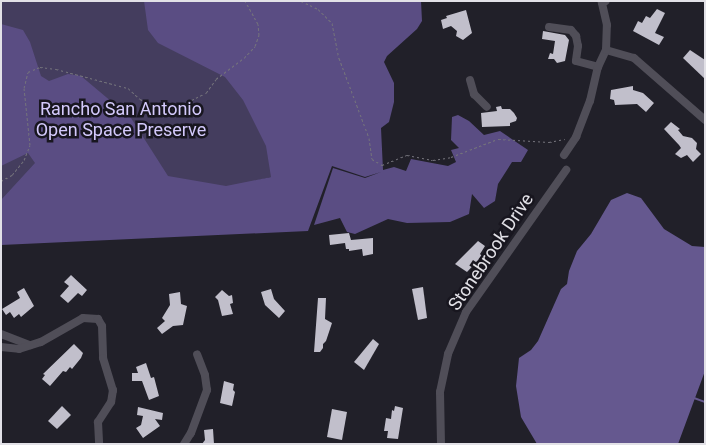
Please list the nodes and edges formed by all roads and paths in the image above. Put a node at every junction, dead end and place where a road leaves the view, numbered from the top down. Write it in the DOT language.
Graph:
graph roads {
  1 [pos="245,1"];
  2 [pos="301,1"];
  3 [pos="604,2"];
  4 [pos="549,27"];
  5 [pos="606,50"];
  6 [pos="598,67"];
  7 [pos="470,80"];
  8 [pos="487,108"];
  9 [pos="705,120"];
  10 [pos="576,137"];
  11 [pos="564,155"];
  12 [pos="566,170"];
  13 [pos="1,181"];
  14 [pos="1,334"];
  15 [pos="30,345"];
  16 [pos="1,347"];
  17 [pos="197,354"];
  18 [pos="99,444"];
  19 [pos="184,444"];
  20 [pos="441,444"];
  1 -- 13 [label="path"];
  2 -- 10 [label="path"];
  3 -- 5 [label="street"];
  4 -- 6 [label="street"];
  5 -- 6 [label="street"];
  5 -- 9 [label="street"];
  6 -- 10 [label="street"];
  7 -- 8 [label="street"];
  10 -- 11 [label="street"];
  12 -- 20 [label="street, Stonebrook Drive"];
  14 -- 15 [label="street"];
  15 -- 16 [label="street"];
  15 -- 18 [label="street"];
  17 -- 19 [label="street"];
}
